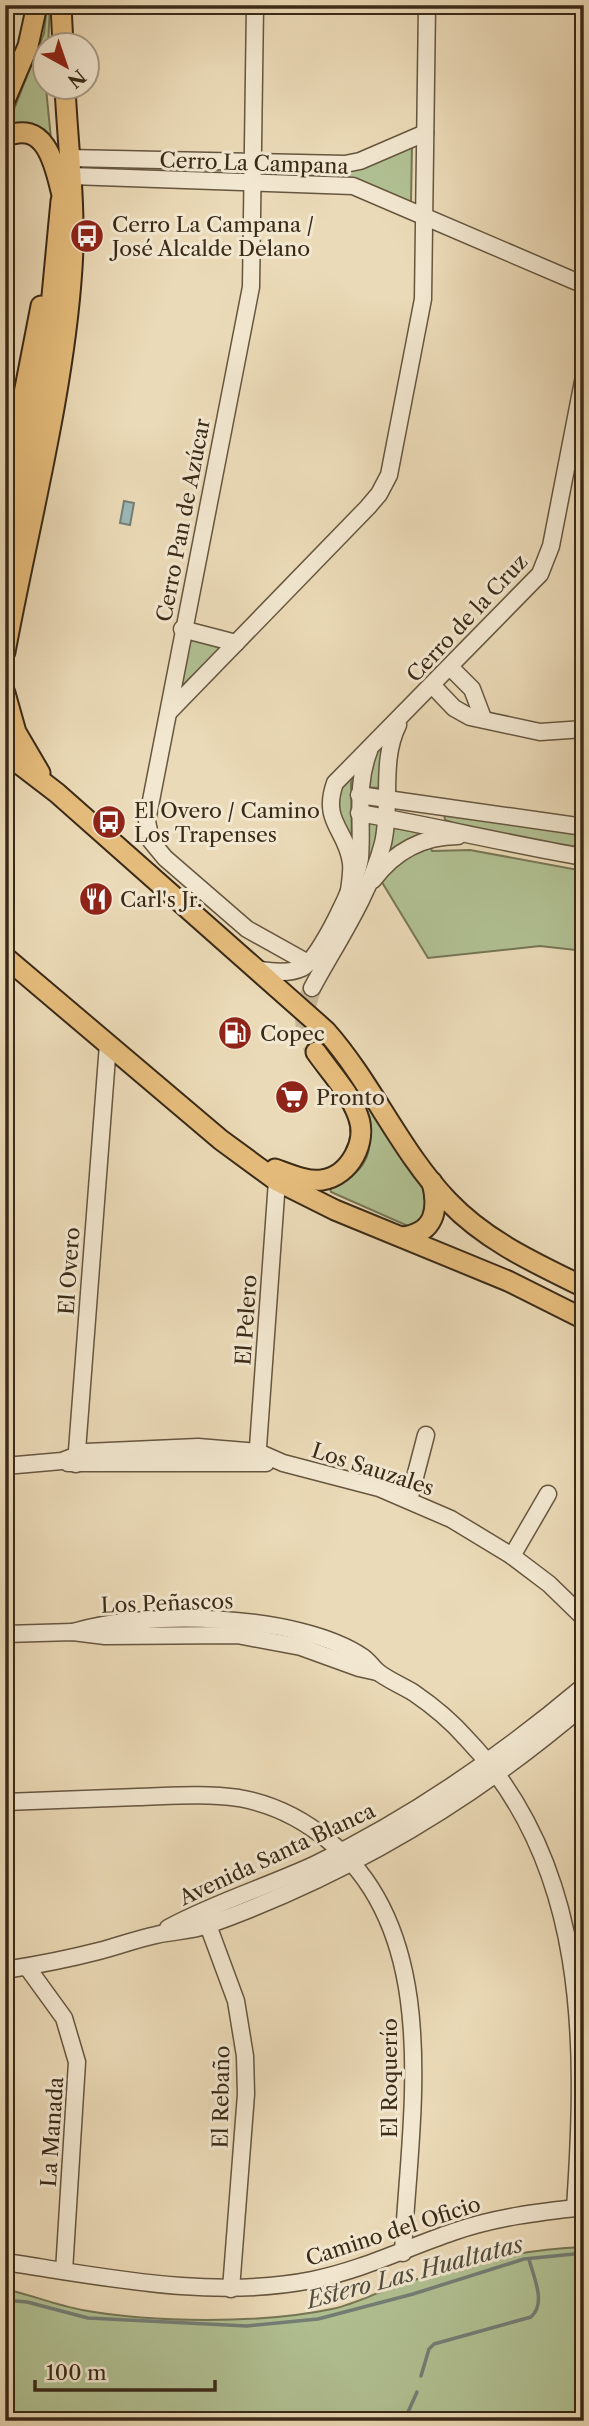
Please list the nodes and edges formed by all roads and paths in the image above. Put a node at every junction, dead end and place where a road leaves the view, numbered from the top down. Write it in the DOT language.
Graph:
graph roads {
  1 [pos="37,5"];
  2 [pos="61,5"];
  3 [pos="255,5"];
  4 [pos="427,5"];
  5 [pos="62,32"];
  6 [pos="5,100"];
  7 [pos="66,102"];
  8 [pos="425,133"];
  9 [pos="5,138"];
  10 [pos="252,162"];
  11 [pos="70,167"];
  12 [pos="252,182"];
  13 [pos="62,195"];
  14 [pos="424,217"];
  15 [pos="59,245"];
  16 [pos="584,285"];
  17 [pos="584,376"];
  18 [pos="25,379"];
  19 [pos="5,393"];
  20 [pos="10,430"];
  21 [pos="5,491"];
  22 [pos="5,573"];
  23 [pos="182,629"];
  24 [pos="236,643"];
  25 [pos="5,652"];
  26 [pos="451,668"];
  27 [pos="433,686"];
  28 [pos="5,694"];
  29 [pos="169,712"];
  30 [pos="403,717"];
  31 [pos="483,718"];
  32 [pos="584,729"];
  33 [pos="370,748"];
  34 [pos="5,753"];
  35 [pos="57,793"];
  36 [pos="359,795"];
  37 [pos="388,801"];
  38 [pos="359,813"];
  39 [pos="387,817"];
  40 [pos="584,827"];
  41 [pos="472,836"];
  42 [pos="584,857"];
  43 [pos="357,890"];
  44 [pos="9,961"];
  45 [pos="308,963"];
  46 [pos="260,970"];
  47 [pos="312,989"];
  48 [pos="108,1044"];
  49 [pos="316,1052"];
  50 [pos="131,1064"];
  51 [pos="105,1080"];
  52 [pos="236,1152"];
  53 [pos="277,1181"];
  54 [pos="432,1182"];
  55 [pos="402,1237"];
  56 [pos="584,1287"];
  57 [pos="584,1319"];
  58 [pos="426,1435"];
  59 [pos="257,1457"];
  60 [pos="71,1460"];
  61 [pos="5,1466"];
  62 [pos="548,1494"];
  63 [pos="409,1500"];
  64 [pos="512,1556"];
  65 [pos="584,1618"];
  66 [pos="5,1634"];
  67 [pos="584,1686"];
  68 [pos="584,1705"];
  69 [pos="492,1768"];
  70 [pos="5,1802"];
  71 [pos="346,1856"];
  72 [pos="205,1918"];
  73 [pos="27,1967"];
  74 [pos="5,1970"];
  75 [pos="580,2207"];
  76 [pos="403,2253"];
  77 [pos="5,2262"];
  78 [pos="64,2271"];
  79 [pos="231,2288"];
  1 -- 6 [label="main road"];
  2 -- 5 [label="main road"];
  3 -- 10 [label="street, Cerro Pan de Azúcar"];
  4 -- 8 [label="street"];
  7 -- 11 [label="main road"];
  8 -- 10 [label="street, Cerro La Campana"];
  8 -- 14 [label="street"];
  9 -- 13 [label="main road"];
  10 -- 11 [label="street, Cerro La Campana"];
  10 -- 12 [label="street, Cerro Pan de Azúcar"];
  11 -- 12 [label="street, Cerro La Campana"];
  11 -- 13 [label="main road"];
  11 -- 25 [label="main road"];
  12 -- 14 [label="street, Cerro La Campana"];
  12 -- 23 [label="street, Cerro Pan de Azúcar"];
  13 -- 15 [label="main road"];
  14 -- 16 [label="street, Cerro La Campana"];
  14 -- 24 [label="street"];
  15 -- 18 [label="main road"];
  15 -- 22 [label="main road"];
  17 -- 26 [label="street, Cerro de la Cruz"];
  18 -- 19 [label="main road"];
  18 -- 20 [label="main road"];
  20 -- 21 [label="main road"];
  23 -- 24 [label="street"];
  23 -- 29 [label="street, Cerro Pan de Azúcar"];
  24 -- 29 [label="street"];
  26 -- 27 [label="street, Cerro de la Cruz"];
  26 -- 31 [label="street"];
  27 -- 30 [label="street, Cerro de la Cruz"];
  27 -- 31 [label="street"];
  28 -- 35 [label="main road"];
  29 -- 45 [label="street, Cerro Pan de Azúcar"];
  30 -- 33 [label="street, Cerro de la Cruz"];
  30 -- 37 [label="street, Cerro de la Cruz"];
  31 -- 32 [label="street"];
  33 -- 36 [label="street, Cerro de la Cruz"];
  33 -- 43 [label="street, Cerro de la Cruz"];
  34 -- 35 [label="main road"];
  35 -- 46 [label="main road"];
  36 -- 37 [label="street"];
  36 -- 38 [label="street, Cerro de la Cruz"];
  37 -- 39 [label="street, Cerro de la Cruz"];
  37 -- 40 [label="street"];
  38 -- 39 [label="street"];
  38 -- 43 [label="street, Cerro de la Cruz"];
  39 -- 41 [label="street"];
  39 -- 43 [label="street, Cerro de la Cruz"];
  41 -- 42 [label="street"];
  41 -- 43 [label="street"];
  43 -- 45 [label="street, Cerro de la Cruz"];
  43 -- 47 [label="street, Cerro de la Cruz"];
  44 -- 48 [label="main road"];
  45 -- 46 [label="street"];
  46 -- 54 [label="main road"];
  48 -- 50 [label="main road"];
  48 -- 51 [label="street, El Overo"];
  49 -- 52 [label="main road"];
  50 -- 51 [label="street"];
  50 -- 52 [label="main road"];
  51 -- 60 [label="street, El Overo"];
  52 -- 53 [label="main road"];
  53 -- 55 [label="main road"];
  53 -- 59 [label="street, El Pelero"];
  54 -- 55 [label="main road"];
  54 -- 56 [label="main road"];
  55 -- 57 [label="main road"];
  58 -- 63 [label="street"];
  59 -- 60 [label="street, Los Sauzales"];
  59 -- 63 [label="street, Los Sauzales"];
  60 -- 61 [label="street, Los Sauzales"];
  62 -- 64 [label="street"];
  63 -- 64 [label="street, Los Sauzales"];
  64 -- 65 [label="street, Los Sauzales"];
  66 -- 69 [label="street, Los Peñascos"];
  67 -- 69 [label="street, Avenida Santa Blanca"];
  68 -- 69 [label="street, Avenida Santa Blanca"];
  69 -- 71 [label="street, Avenida Santa Blanca"];
  69 -- 75 [label="street, Los Peñascos"];
  70 -- 71 [label="street, El Roquerío"];
  71 -- 72 [label="street, Avenida Santa Blanca"];
  71 -- 76 [label="street, El Roquerío"];
  72 -- 73 [label="street, Avenida Santa Blanca"];
  72 -- 79 [label="street, El Rebaño"];
  73 -- 74 [label="street, Avenida Santa Blanca"];
  73 -- 78 [label="street, La Manada"];
  75 -- 76 [label="street, Camino del Oficio"];
  76 -- 79 [label="street, Camino del Oficio"];
  77 -- 78 [label="street, Camino del Oficio"];
  78 -- 79 [label="street, Camino del Oficio"];
}
